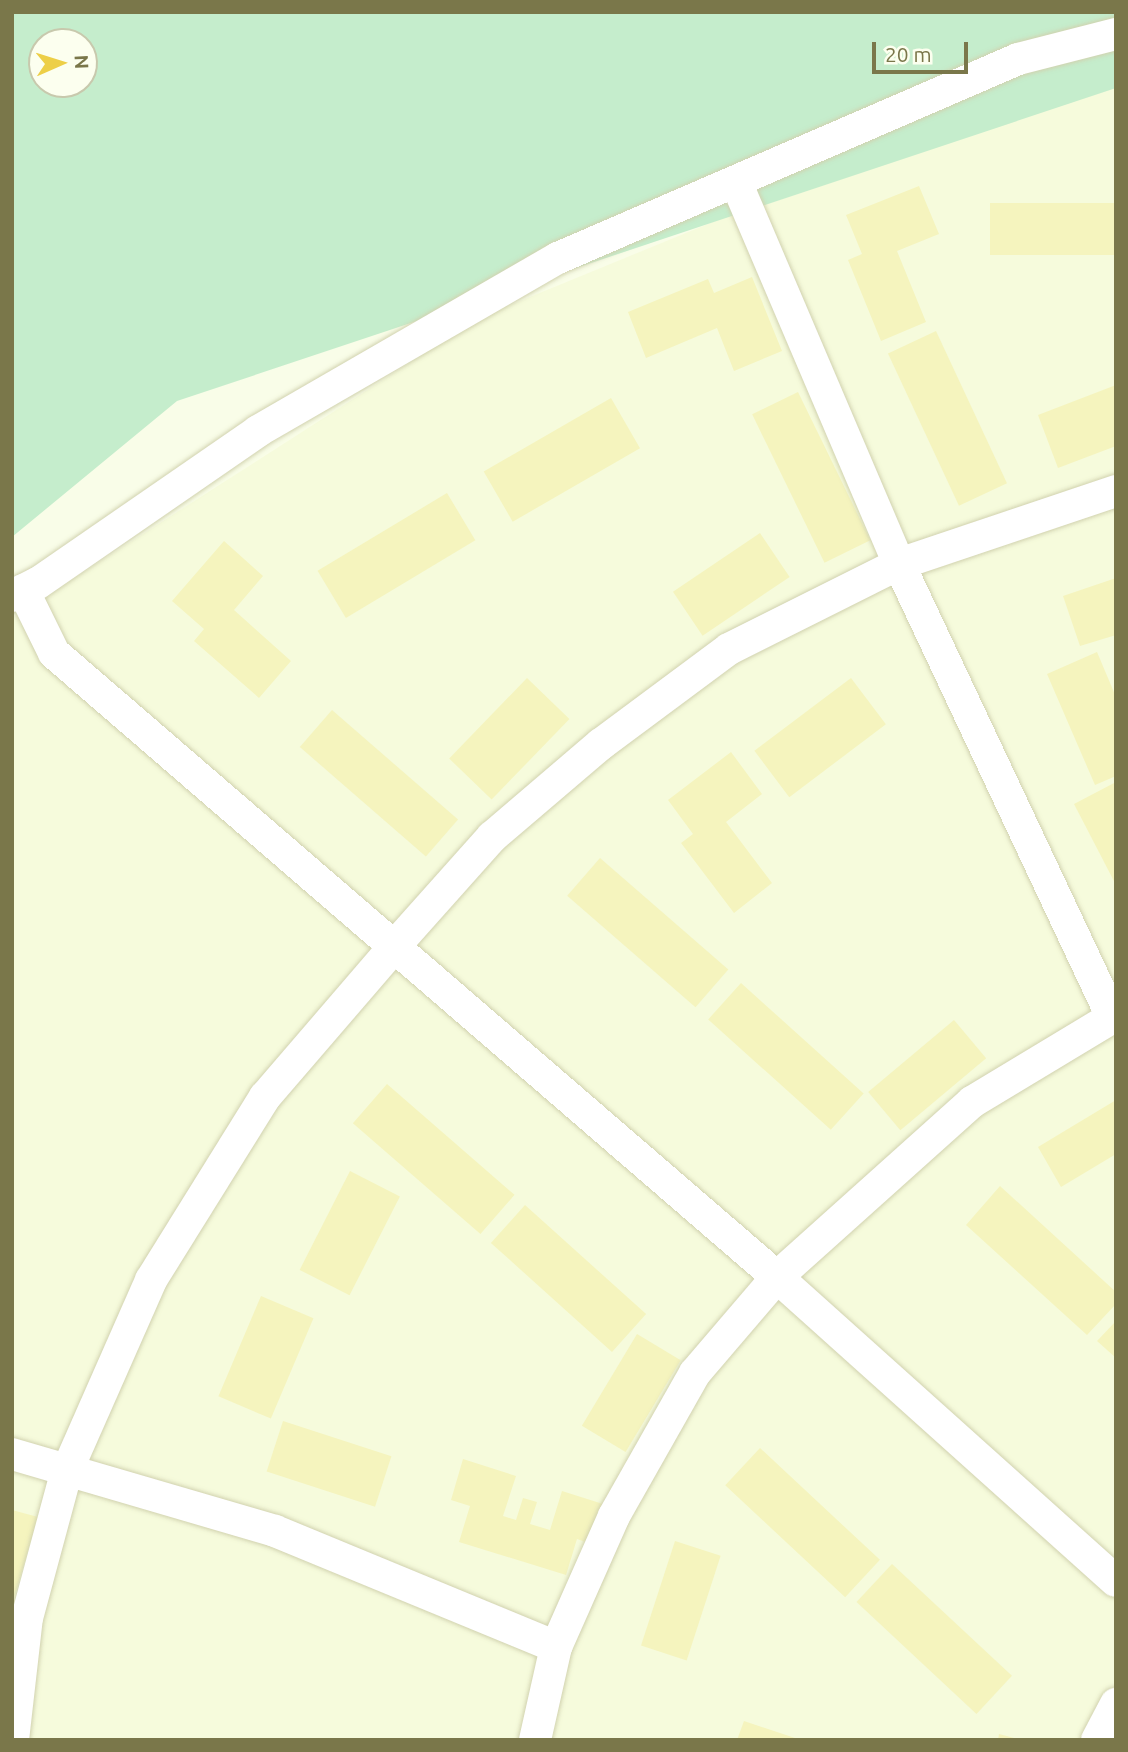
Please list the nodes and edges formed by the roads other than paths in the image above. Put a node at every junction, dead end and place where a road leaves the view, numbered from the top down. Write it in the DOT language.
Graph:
graph roads {
  1 [pos="1116,34"];
  2 [pos="736,182"];
  3 [pos="1116,491"];
  4 [pos="900,564"];
  5 [pos="18,593"];
  6 [pos="393,948"];
  7 [pos="1114,1016"];
  8 [pos="777,1277"];
  9 [pos="12,1454"];
  10 [pos="66,1472"];
  11 [pos="1116,1581"];
  12 [pos="556,1647"];
  13 [pos="1116,1704"];
  14 [pos="13,1740"];
  15 [pos="535,1740"];
  16 [pos="1097,1740"];
  1 -- 2 [label="street"];
  2 -- 4 [label="street"];
  2 -- 5 [label="street"];
  3 -- 4 [label="street"];
  4 -- 6 [label="street"];
  4 -- 7 [label="street"];
  5 -- 6 [label="street"];
  6 -- 8 [label="street"];
  6 -- 10 [label="street"];
  7 -- 8 [label="street"];
  8 -- 11 [label="street"];
  8 -- 12 [label="street"];
  9 -- 10 [label="street"];
  10 -- 12 [label="street"];
  10 -- 14 [label="street"];
  12 -- 15 [label="street"];
  13 -- 16 [label="street"];
}
